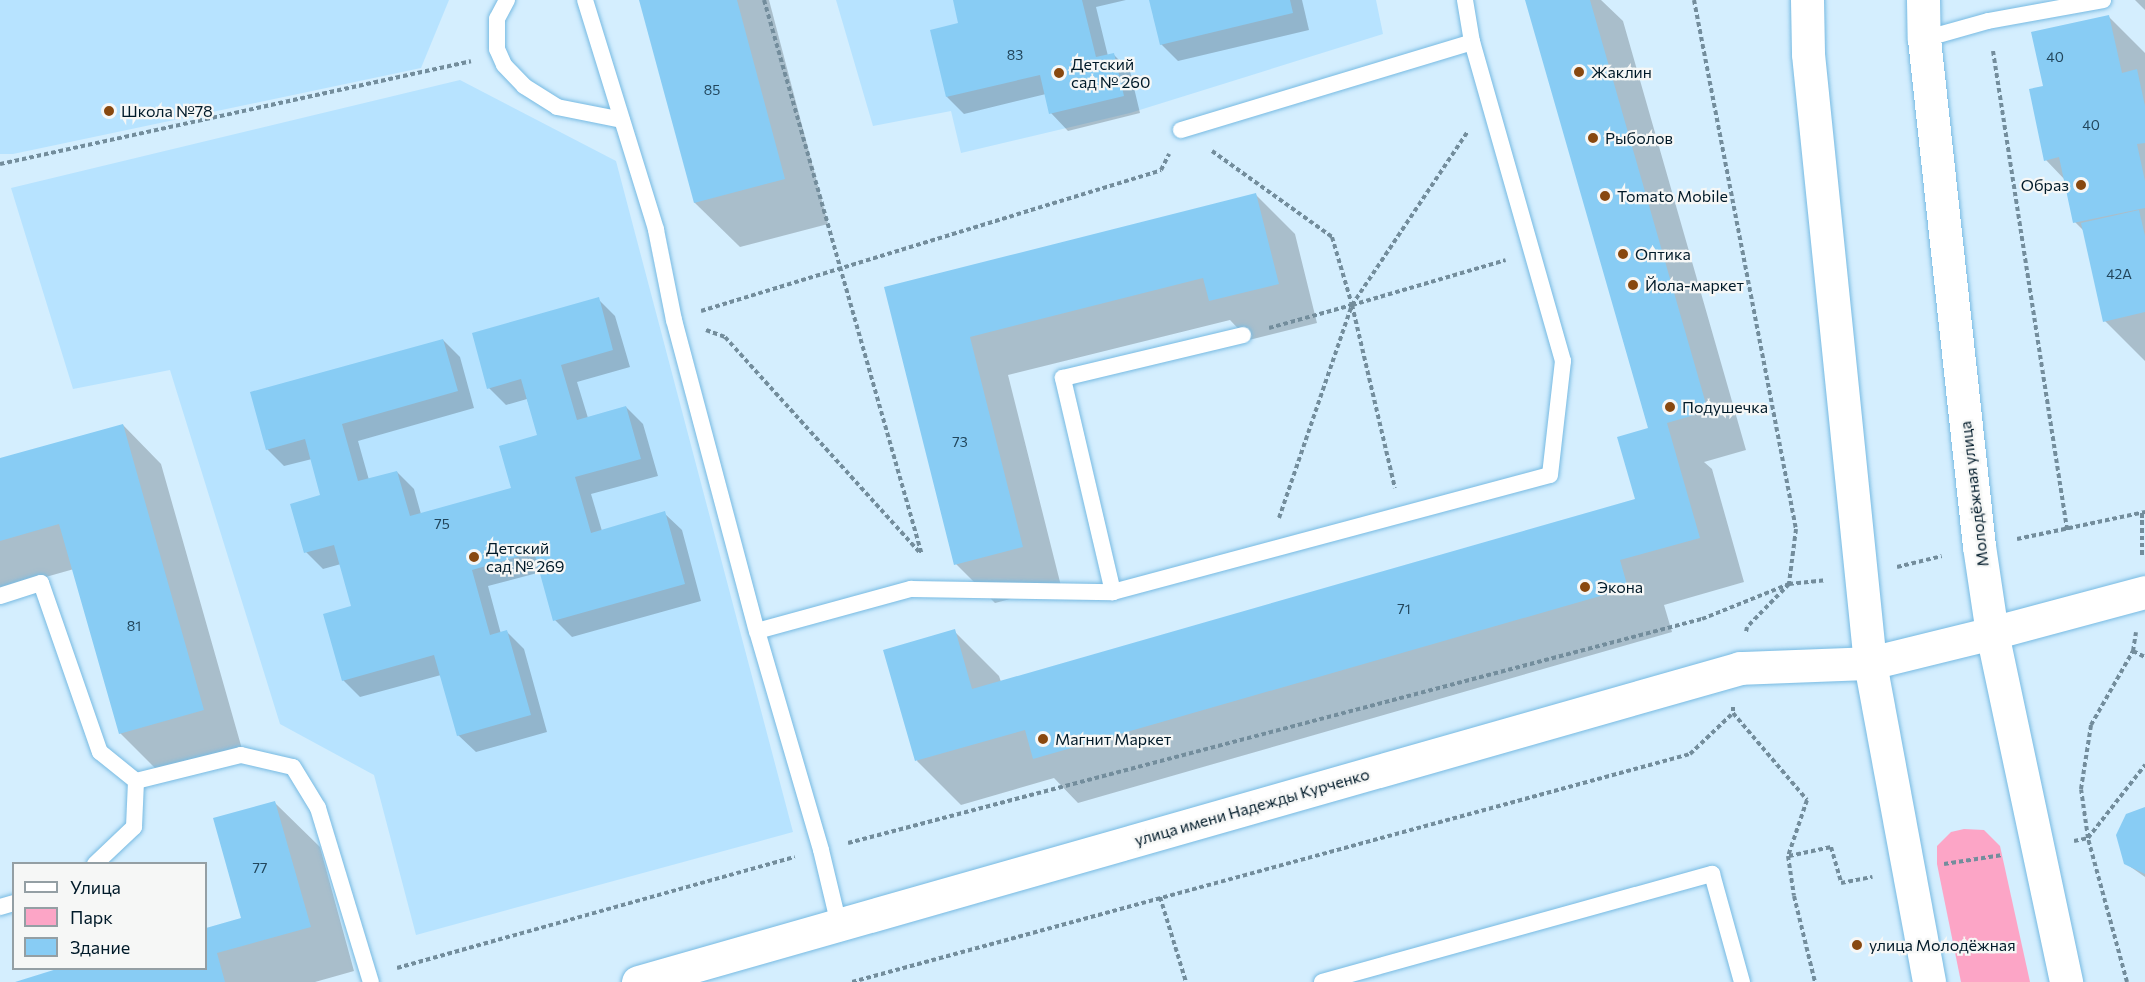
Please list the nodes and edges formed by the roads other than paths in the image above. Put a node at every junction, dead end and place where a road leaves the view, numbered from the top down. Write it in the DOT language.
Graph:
graph roads {
  1 [pos="507,0"];
  2 [pos="585,0"];
  3 [pos="1465,0"];
  4 [pos="1807,0"];
  5 [pos="1923,0"];
  6 [pos="2103,0"];
  7 [pos="1924,39"];
  8 [pos="1472,42"];
  9 [pos="622,120"];
  10 [pos="1180,130"];
  11 [pos="1243,334"];
  12 [pos="1113,592"];
  13 [pos="2143,592"];
  14 [pos="0,596"];
  15 [pos="757,631"];
  16 [pos="1992,633"];
  17 [pos="1870,663"];
  18 [pos="136,782"];
  19 [pos="97,862"];
  20 [pos="838,925"];
  21 [pos="370,979"];
  22 [pos="638,982"];
  23 [pos="1322,982"];
  24 [pos="1742,982"];
  25 [pos="1929,982"];
  26 [pos="2066,982"];
  1 -- 9 [label="lane"];
  2 -- 9 [label="lane"];
  3 -- 8 [label="lane"];
  4 -- 17 [label="main road"];
  5 -- 7 [label="main road, Молодёжная улица"];
  6 -- 7 [label="lane"];
  7 -- 16 [label="main road, Молодёжная улица"];
  8 -- 10 [label="lane"];
  8 -- 12 [label="lane"];
  9 -- 15 [label="lane"];
  11 -- 12 [label="lane"];
  12 -- 15 [label="lane"];
  13 -- 16 [label="main road"];
  14 -- 18 [label="lane"];
  15 -- 20 [label="lane"];
  16 -- 17 [label="main road, улица имени Надежды Курченко"];
  16 -- 26 [label="main road, Молодёжная улица"];
  17 -- 20 [label="main road, улица имени Надежды Курченко"];
  17 -- 25 [label="main road"];
  18 -- 19 [label="lane"];
  18 -- 21 [label="lane"];
  20 -- 22 [label="main road, улица имени Надежды Курченко"];
  23 -- 24 [label="lane"];
}
